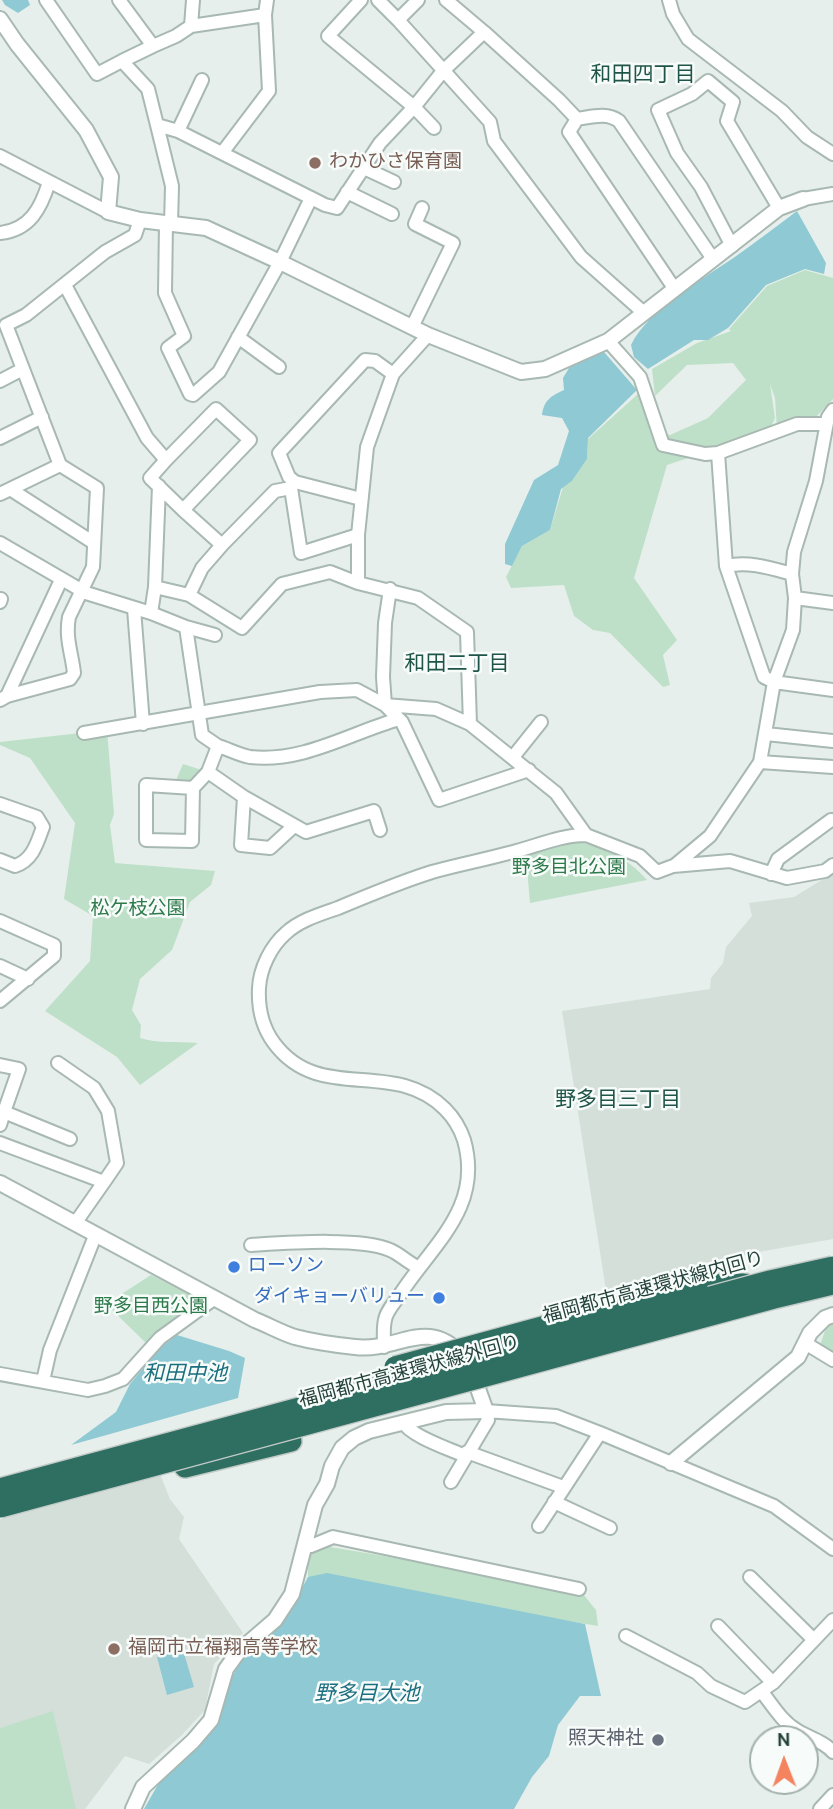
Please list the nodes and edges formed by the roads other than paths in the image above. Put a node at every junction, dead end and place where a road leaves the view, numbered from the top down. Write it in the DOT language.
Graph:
graph roads {
  1 [pos="46,0"];
  2 [pos="119,0"];
  3 [pos="193,0"];
  4 [pos="267,0"];
  5 [pos="361,0"];
  6 [pos="378,0"];
  7 [pos="418,0"];
  8 [pos="446,0"];
  9 [pos="669,0"];
  10 [pos="265,15"];
  11 [pos="0,19"];
  12 [pos="398,20"];
  13 [pos="191,26"];
  14 [pos="484,32"];
  15 [pos="153,46"];
  16 [pos="122,61"];
  17 [pos="443,71"];
  18 [pos="202,80"];
  19 [pos="414,107"];
  20 [pos="577,120"];
  21 [pos="157,125"];
  22 [pos="434,128"];
  23 [pos="177,131"];
  24 [pos="222,153"];
  25 [pos="833,154"];
  26 [pos="0,156"];
  27 [pos="363,168"];
  28 [pos="49,182"];
  29 [pos="394,182"];
  30 [pos="347,192"];
  31 [pos="833,194"];
  32 [pos="311,198"];
  33 [pos="803,199"];
  34 [pos="422,208"];
  35 [pos="779,208"];
  36 [pos="108,212"];
  37 [pos="392,214"];
  38 [pos="140,220"];
  39 [pos="168,224"];
  40 [pos="0,233"];
  41 [pos="732,246"];
  42 [pos="713,259"];
  43 [pos="281,261"];
  44 [pos="65,285"];
  45 [pos="674,288"];
  46 [pos="644,313"];
  47 [pos="2,323"];
  48 [pos="412,327"];
  49 [pos="428,335"];
  50 [pos="238,337"];
  51 [pos="608,341"];
  52 [pos="279,367"];
  53 [pos="23,369"];
  54 [pos="393,374"];
  55 [pos="0,380"];
  56 [pos="833,410"];
  57 [pos="42,417"];
  58 [pos="826,424"];
  59 [pos="0,438"];
  60 [pos="718,453"];
  61 [pos="166,460"];
  62 [pos="60,465"];
  63 [pos="293,485"];
  64 [pos="159,486"];
  65 [pos="5,491"];
  66 [pos="361,499"];
  67 [pos="183,510"];
  68 [pos="358,535"];
  69 [pos="0,543"];
  70 [pos="94,543"];
  71 [pos="222,545"];
  72 [pos="726,566"];
  73 [pos="792,574"];
  74 [pos="61,580"];
  75 [pos="358,583"];
  76 [pos="155,587"];
  77 [pos="390,589"];
  78 [pos="82,591"];
  79 [pos="189,595"];
  80 [pos="795,598"];
  81 [pos="833,603"];
  82 [pos="134,609"];
  83 [pos="150,613"];
  84 [pos="186,627"];
  85 [pos="215,635"];
  86 [pos="774,682"];
  87 [pos="833,690"];
  88 [pos="3,698"];
  89 [pos="385,705"];
  90 [pos="198,713"];
  91 [pos="399,719"];
  92 [pos="541,722"];
  93 [pos="143,724"];
  94 [pos="470,724"];
  95 [pos="84,733"];
  96 [pos="766,734"];
  97 [pos="833,741"];
  98 [pos="218,746"];
  99 [pos="513,757"];
  100 [pos="760,762"];
  101 [pos="833,767"];
  102 [pos="529,770"];
  103 [pos="208,772"];
  104 [pos="193,788"];
  105 [pos="244,797"];
  106 [pos="0,804"];
  107 [pos="831,820"];
  108 [pos="294,826"];
  109 [pos="380,830"];
  110 [pos="586,835"];
  111 [pos="0,860"];
  112 [pos="673,866"];
  113 [pos="833,866"];
  114 [pos="771,874"];
  115 [pos="0,921"];
  116 [pos="0,966"];
  117 [pos="28,979"];
  118 [pos="0,1000"];
  119 [pos="58,1063"];
  120 [pos="0,1065"];
  121 [pos="2,1119"];
  122 [pos="70,1139"];
  123 [pos="0,1143"];
  124 [pos="104,1182"];
  125 [pos="0,1183"];
  126 [pos="76,1222"];
  127 [pos="95,1236"];
  128 [pos="251,1245"];
  129 [pos="418,1267"];
  130 [pos="833,1267"];
  131 [pos="758,1283"];
  132 [pos="833,1284"];
  133 [pos="833,1295"];
  134 [pos="215,1298"];
  135 [pos="833,1315"];
  136 [pos="805,1343"];
  137 [pos="384,1347"];
  138 [pos="833,1360"];
  139 [pos="0,1374"];
  140 [pos="43,1381"];
  141 [pos="486,1411"];
  142 [pos="403,1422"];
  143 [pos="600,1433"];
  144 [pos="466,1454"];
  145 [pos="671,1463"];
  146 [pos="451,1482"];
  147 [pos="563,1488"];
  148 [pos="0,1489"];
  149 [pos="554,1502"];
  150 [pos="0,1507"];
  151 [pos="0,1514"];
  152 [pos="539,1526"];
  153 [pos="610,1528"];
  154 [pos="307,1543"];
  155 [pos="833,1549"];
  156 [pos="750,1577"];
  157 [pos="579,1589"];
  158 [pos="833,1620"];
  159 [pos="718,1626"];
  160 [pos="626,1636"];
  161 [pos="814,1640"];
  162 [pos="773,1683"];
  163 [pos="762,1692"];
  164 [pos="833,1752"];
  165 [pos="833,1796"];
  166 [pos="133,1809"];
  167 [pos="820,1809"];
  1 -- 16 [label="street"];
  2 -- 15 [label="street"];
  3 -- 13 [label="street"];
  4 -- 10 [label="street"];
  5 -- 19 [label="street"];
  6 -- 12 [label="street"];
  7 -- 12 [label="street"];
  8 -- 14 [label="street"];
  9 -- 25 [label="street"];
  10 -- 13 [label="street"];
  10 -- 24 [label="street"];
  11 -- 36 [label="street"];
  12 -- 17 [label="street"];
  13 -- 15 [label="street"];
  14 -- 17 [label="street"];
  14 -- 20 [label="street"];
  15 -- 16 [label="street"];
  16 -- 21 [label="street"];
  17 -- 19 [label="street"];
  17 -- 46 [label="street"];
  18 -- 23 [label="street"];
  19 -- 22 [label="street"];
  19 -- 27 [label="street"];
  20 -- 42 [label="street"];
  20 -- 45 [label="street"];
  21 -- 23 [label="street"];
  21 -- 39 [label="street"];
  23 -- 24 [label="street"];
  24 -- 32 [label="street"];
  26 -- 28 [label="street"];
  27 -- 29 [label="street"];
  27 -- 30 [label="street"];
  28 -- 36 [label="street"];
  28 -- 40 [label="street"];
  30 -- 32 [label="street"];
  30 -- 37 [label="street"];
  31 -- 33 [label="street"];
  32 -- 43 [label="street"];
  33 -- 35 [label="street"];
  34 -- 48 [label="street"];
  35 -- 41 [label="street"];
  35 -- 41 [label="street"];
  36 -- 38 [label="street"];
  38 -- 39 [label="street"];
  38 -- 44 [label="street"];
  39 -- 43 [label="street"];
  39 -- 50 [label="street"];
  41 -- 42 [label="street"];
  42 -- 45 [label="street"];
  43 -- 48 [label="street"];
  43 -- 50 [label="street"];
  44 -- 47 [label="street"];
  44 -- 61 [label="street"];
  45 -- 46 [label="street"];
  46 -- 51 [label="street"];
  47 -- 53 [label="street"];
  48 -- 49 [label="street"];
  49 -- 51 [label="street"];
  49 -- 54 [label="street"];
  50 -- 52 [label="street"];
  51 -- 60 [label="street"];
  53 -- 55 [label="street"];
  53 -- 57 [label="street"];
  54 -- 63 [label="street"];
  54 -- 66 [label="street"];
  56 -- 58 [label="street"];
  57 -- 59 [label="street"];
  57 -- 62 [label="street"];
  58 -- 60 [label="street"];
  58 -- 73 [label="street"];
  60 -- 72 [label="street"];
  61 -- 64 [label="street"];
  61 -- 67 [label="street"];
  62 -- 65 [label="street"];
  62 -- 70 [label="street"];
  63 -- 66 [label="street"];
  63 -- 68 [label="street"];
  63 -- 71 [label="street"];
  64 -- 67 [label="street"];
  64 -- 76 [label="street"];
  65 -- 70 [label="street"];
  66 -- 68 [label="street"];
  67 -- 71 [label="street"];
  68 -- 75 [label="street"];
  69 -- 74 [label="street"];
  70 -- 78 [label="street"];
  71 -- 79 [label="street"];
  72 -- 73 [label="street"];
  72 -- 86 [label="street"];
  73 -- 80 [label="street"];
  74 -- 78 [label="street"];
  74 -- 88 [label="street"];
  75 -- 77 [label="street"];
  75 -- 79 [label="street"];
  76 -- 79 [label="street"];
  76 -- 83 [label="street"];
  77 -- 89 [label="street"];
  77 -- 94 [label="street"];
  78 -- 82 [label="street"];
  78 -- 88 [label="street"];
  80 -- 81 [label="street"];
  80 -- 86 [label="street"];
  82 -- 83 [label="street"];
  82 -- 93 [label="street"];
  83 -- 84 [label="street"];
  84 -- 85 [label="street"];
  84 -- 90 [label="street"];
  86 -- 87 [label="street"];
  86 -- 96 [label="street"];
  89 -- 90 [label="street"];
  89 -- 91 [label="street"];
  89 -- 94 [label="street"];
  90 -- 93 [label="street"];
  90 -- 98 [label="street"];
  91 -- 98 [label="street"];
  91 -- 102 [label="street"];
  92 -- 99 [label="street"];
  93 -- 95 [label="street"];
  94 -- 99 [label="street"];
  96 -- 97 [label="street"];
  96 -- 100 [label="street"];
  98 -- 103 [label="street"];
  99 -- 102 [label="street"];
  100 -- 101 [label="street"];
  100 -- 112 [label="street"];
  102 -- 110 [label="street"];
  103 -- 104 [label="street"];
  103 -- 105 [label="street"];
  104 -- 104 [label="street"];
  105 -- 108 [label="street"];
  105 -- 108 [label="street"];
  106 -- 111 [label="street"];
  107 -- 114 [label="street"];
  108 -- 109 [label="street"];
  110 -- 112 [label="street"];
  110 -- 129 [label="street"];
  112 -- 114 [label="street"];
  113 -- 114 [label="street"];
  115 -- 117 [label="street"];
  116 -- 117 [label="street"];
  117 -- 118 [label="street"];
  119 -- 124 [label="street"];
  120 -- 121 [label="street"];
  121 -- 122 [label="street"];
  123 -- 124 [label="street"];
  124 -- 126 [label="street"];
  125 -- 126 [label="street"];
  126 -- 127 [label="street"];
  127 -- 134 [label="street"];
  127 -- 140 [label="street"];
  128 -- 129 [label="street"];
  129 -- 137 [label="street"];
  130 -- 148 [label="highway, 福岡都市高速環状線内回り, bridge"];
  131 -- 148 [label="highway, bridge"];
  132 -- 150 [label="highway, 福岡都市高速環状線外回り, bridge"];
  133 -- 151 [label="highway"];
  134 -- 137 [label="street"];
  134 -- 140 [label="street"];
  135 -- 136 [label="street"];
  136 -- 138 [label="street"];
  136 -- 145 [label="street"];
  137 -- 141 [label="street"];
  139 -- 140 [label="street"];
  141 -- 142 [label="street"];
  141 -- 143 [label="street"];
  141 -- 144 [label="street"];
  142 -- 144 [label="street"];
  142 -- 154 [label="street"];
  143 -- 145 [label="street"];
  143 -- 147 [label="street"];
  144 -- 146 [label="street"];
  144 -- 147 [label="street"];
  145 -- 155 [label="street"];
  147 -- 149 [label="street"];
  149 -- 152 [label="street"];
  149 -- 153 [label="street"];
  154 -- 157 [label="street"];
  154 -- 166 [label="street"];
  156 -- 161 [label="street"];
  158 -- 161 [label="street"];
  159 -- 162 [label="street"];
  160 -- 163 [label="street"];
  161 -- 162 [label="street"];
  162 -- 163 [label="street"];
  163 -- 164 [label="street"];
  165 -- 167 [label="street"];
}
